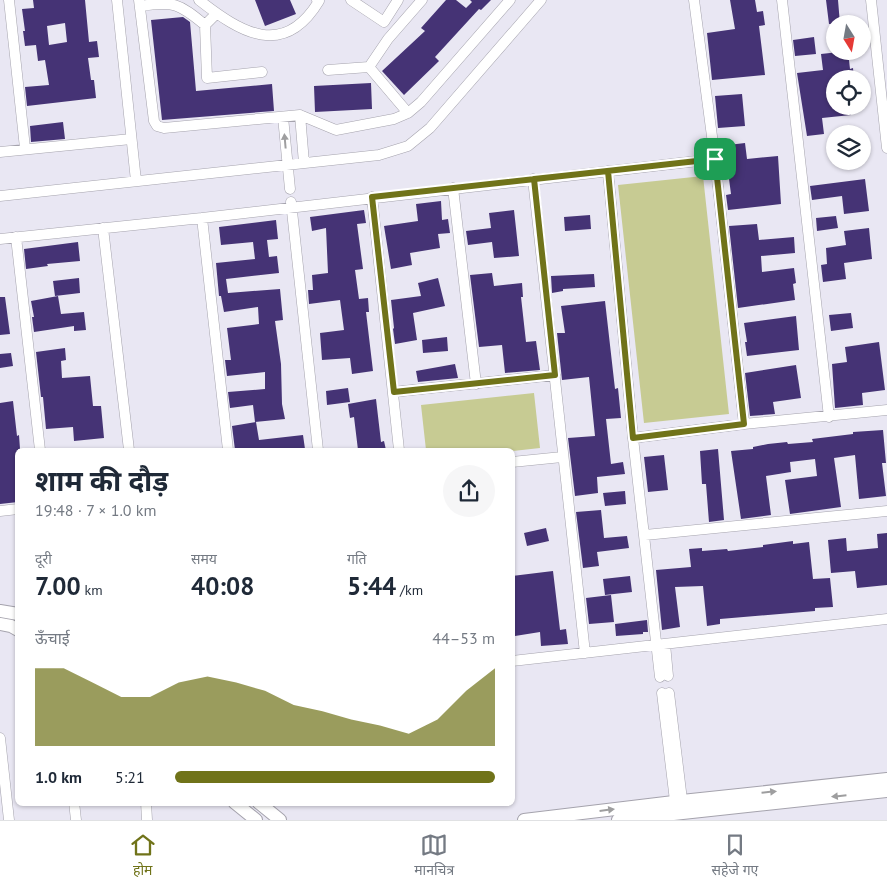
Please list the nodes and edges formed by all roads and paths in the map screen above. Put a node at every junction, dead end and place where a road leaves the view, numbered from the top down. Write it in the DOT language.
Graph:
graph roads {
  1 [pos="9,0"];
  2 [pos="117,0"];
  3 [pos="199,0"];
  4 [pos="318,0"];
  5 [pos="351,0"];
  6 [pos="398,0"];
  7 [pos="422,0"];
  8 [pos="510,0"];
  9 [pos="541,0"];
  10 [pos="694,0"];
  11 [pos="782,0"];
  12 [pos="871,0"];
  13 [pos="140,3"];
  14 [pos="216,14"];
  15 [pos="204,25"];
  16 [pos="369,67"];
  17 [pos="328,70"];
  18 [pos="262,72"];
  19 [pos="408,113"];
  20 [pos="300,115"];
  21 [pos="283,117"];
  22 [pos="131,139"];
  23 [pos="25,148"];
  24 [pos="887,148"];
  25 [pos="0,152"];
  26 [pos="715,159"];
  27 [pos="304,163"];
  28 [pos="287,165"];
  29 [pos="608,171"];
  30 [pos="534,179"];
  31 [pos="136,181"];
  32 [pos="453,188"];
  33 [pos="290,189"];
  34 [pos="0,196"];
  35 [pos="372,197"];
  36 [pos="292,204"];
  37 [pos="202,218"];
  38 [pos="103,228"];
  39 [pos="16,237"];
  40 [pos="0,239"];
  41 [pos="555,375"];
  42 [pos="476,384"];
  43 [pos="394,392"];
  44 [pos="887,410"];
  45 [pos="828,417"];
  46 [pos="744,424"];
  47 [pos="633,438"];
  48 [pos="40,448"];
  49 [pos="129,448"];
  50 [pos="228,448"];
  51 [pos="318,448"];
  52 [pos="399,448"];
  53 [pos="562,457"];
  54 [pos="515,462"];
  55 [pos="15,509"];
  56 [pos="0,511"];
  57 [pos="887,511"];
  58 [pos="645,535"];
  59 [pos="0,611"];
  60 [pos="15,614"];
  61 [pos="887,619"];
  62 [pos="0,624"];
  63 [pos="15,628"];
  64 [pos="661,644"];
  65 [pos="585,653"];
  66 [pos="515,661"];
  67 [pos="664,676"];
  68 [pos="666,693"];
  69 [pos="0,738"];
  70 [pos="887,779"];
  71 [pos="887,791"];
  72 [pos="74,806"];
  73 [pos="146,806"];
  74 [pos="239,806"];
  75 [pos="263,806"];
  76 [pos="679,807"];
  77 [pos="9,820"];
  78 [pos="76,820"];
  79 [pos="148,820"];
  80 [pos="256,820"];
  81 [pos="280,820"];
  82 [pos="524,820"];
  83 [pos="618,820"];
  1 -- 23 [label="street"];
  2 -- 22 [label="street"];
  3 -- 14 [label="street"];
  4 -- 14 [label="street"];
  5 -- 6 [label="street"];
  7 -- 16 [label="street"];
  8 -- 19 [label="street"];
  9 -- 27 [label="street"];
  10 -- 26 [label="street"];
  11 -- 45 [label="street"];
  12 -- 24 [label="street"];
  13 -- 15 [label="street"];
  13 -- 21 [label="street"];
  14 -- 15 [label="street"];
  15 -- 18 [label="street"];
  16 -- 17 [label="street"];
  16 -- 19 [label="street"];
  19 -- 20 [label="street"];
  20 -- 21 [label="street"];
  20 -- 27 [label="street"];
  28 -- 21 [label="street, one-way"];
  22 -- 23 [label="street"];
  22 -- 31 [label="street"];
  23 -- 25 [label="street"];
  26 -- 29 [label="street"];
  26 -- 46 [label="street"];
  27 -- 28 [label="street"];
  28 -- 31 [label="street"];
  28 -- 33 [label="street"];
  29 -- 30 [label="street"];
  29 -- 47 [label="street"];
  30 -- 32 [label="street"];
  30 -- 41 [label="street"];
  31 -- 34 [label="street"];
  32 -- 35 [label="street"];
  32 -- 42 [label="street"];
  35 -- 36 [label="street"];
  35 -- 43 [label="street"];
  36 -- 37 [label="street"];
  36 -- 51 [label="street"];
  37 -- 38 [label="street"];
  37 -- 50 [label="street"];
  38 -- 39 [label="street"];
  38 -- 49 [label="street"];
  39 -- 40 [label="street"];
  39 -- 48 [label="street"];
  41 -- 42 [label="street"];
  41 -- 53 [label="street"];
  42 -- 43 [label="street"];
  43 -- 52 [label="street"];
  44 -- 45 [label="street"];
  45 -- 46 [label="street"];
  46 -- 47 [label="street"];
  47 -- 58 [label="street"];
  53 -- 54 [label="street"];
  53 -- 65 [label="street"];
  55 -- 56 [label="street"];
  57 -- 58 [label="street"];
  58 -- 64 [label="street"];
  59 -- 60 [label="street"];
  61 -- 64 [label="street"];
  62 -- 63 [label="street"];
  64 -- 65 [label="street"];
  64 -- 67 [label="street"];
  65 -- 66 [label="street"];
  68 -- 76 [label="street"];
  69 -- 77 [label="street"];
  76 -- 70 [label="street, one-way"];
  71 -- 76 [label="street, one-way"];
  72 -- 78 [label="street"];
  73 -- 79 [label="street"];
  74 -- 80 [label="street"];
  75 -- 81 [label="street"];
  82 -- 76 [label="street, one-way"];
  76 -- 83 [label="street"];
}
